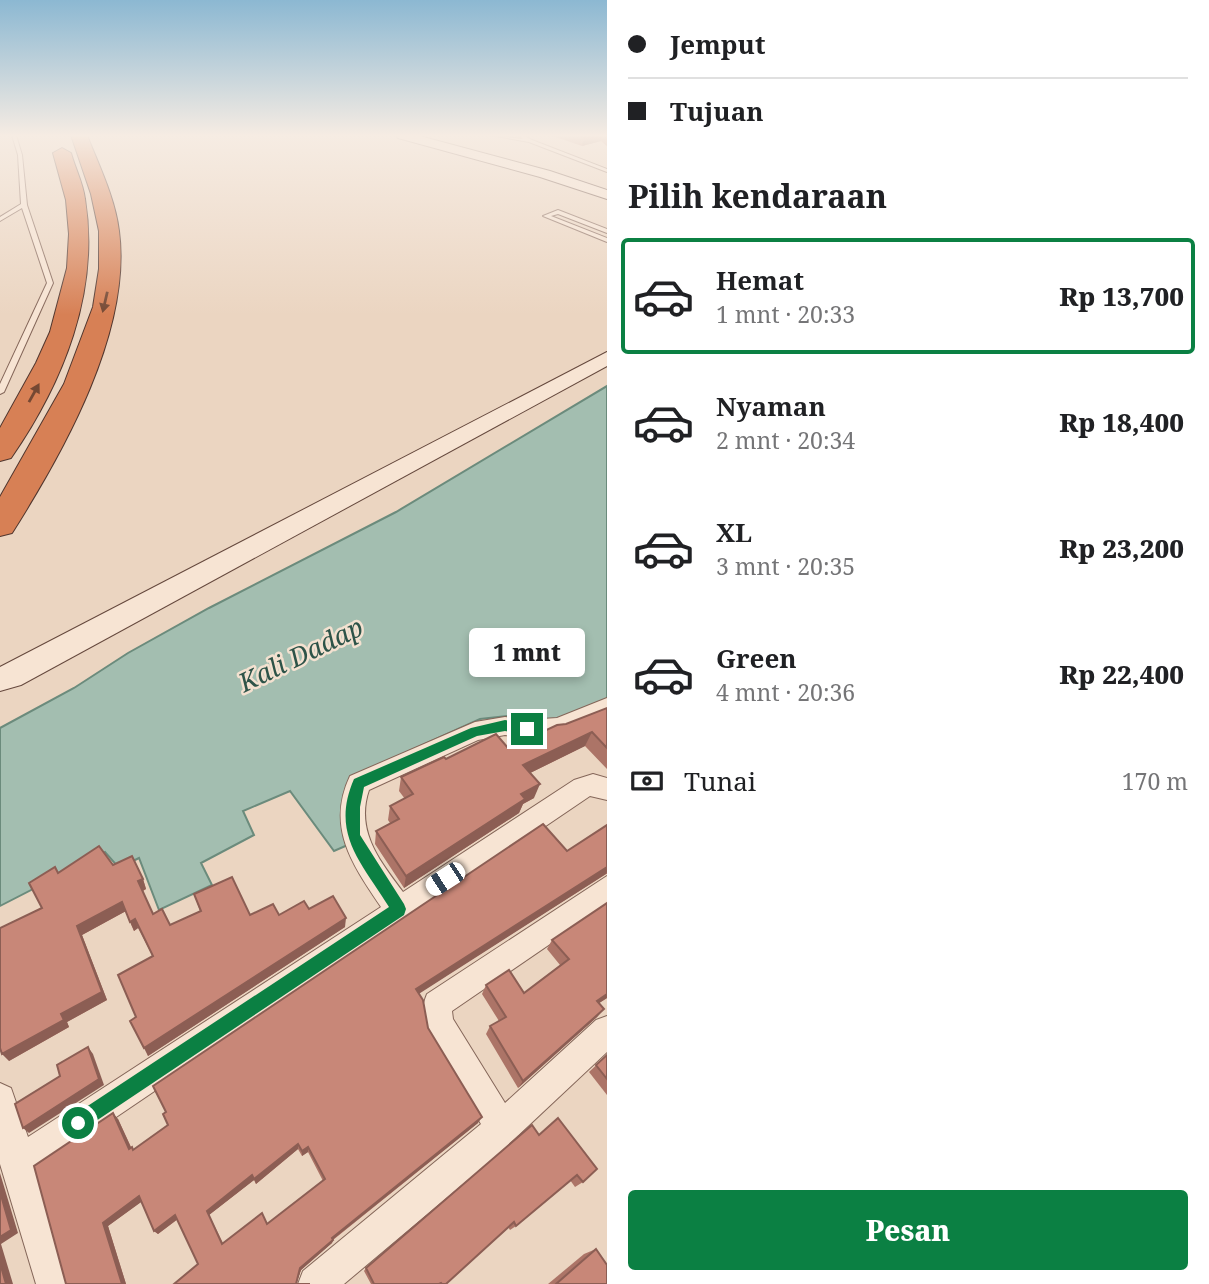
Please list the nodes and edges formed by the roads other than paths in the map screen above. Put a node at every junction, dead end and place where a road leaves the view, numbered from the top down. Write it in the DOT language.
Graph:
graph roads {
  1 [pos="23,195"];
  2 [pos="75,195"];
  3 [pos="102,195"];
  4 [pos="576,195"];
  5 [pos="24,205"];
  6 [pos="607,206"];
  7 [pos="0,219"];
  8 [pos="607,231"];
  9 [pos="607,240"];
  10 [pos="607,359"];
  11 [pos="0,392"];
  12 [pos="0,452"];
  13 [pos="0,526"];
  14 [pos="0,679"];
  15 [pos="607,707"];
  16 [pos="607,789"];
  17 [pos="607,889"];
  18 [pos="399,909"];
  19 [pos="607,1031"];
  20 [pos="0,1099"];
  21 [pos="502,1128"];
  22 [pos="17,1164"];
  23 [pos="54,1284"];
  24 [pos="316,1284"];
  1 -- 5 [label="lane"];
  12 -- 2 [label="highway, one-way"];
  3 -- 13 [label="highway, one-way"];
  4 -- 6 [label="main road"];
  5 -- 7 [label="lane"];
  5 -- 11 [label="lane"];
  8 -- 9 [label="lane"];
  10 -- 14 [label="main road"];
  15 -- 18 [label="street"];
  16 -- 18 [label="street"];
  17 -- 21 [label="street"];
  18 -- 22 [label="street"];
  19 -- 21 [label="street"];
  20 -- 22 [label="street"];
  21 -- 24 [label="street"];
  22 -- 23 [label="street"];
}
